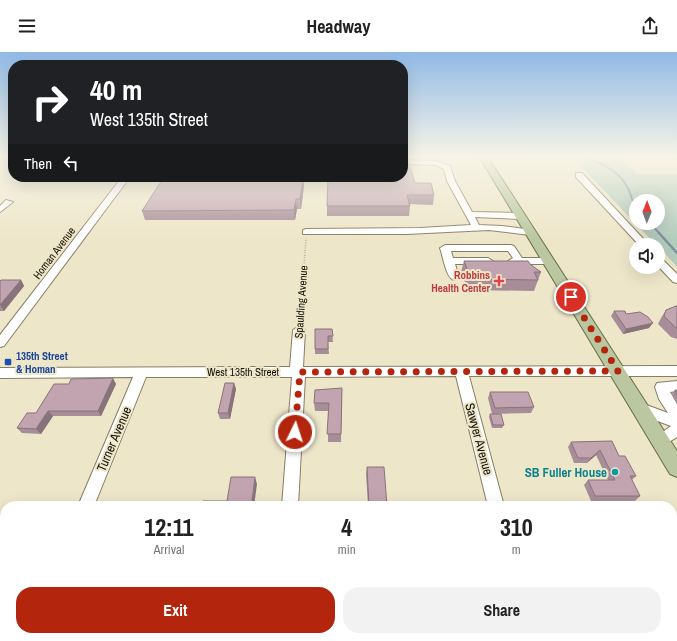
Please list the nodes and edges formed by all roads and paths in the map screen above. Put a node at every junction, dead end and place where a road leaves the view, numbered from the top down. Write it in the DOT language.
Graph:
graph roads {
  1 [pos="121,183"];
  2 [pos="453,183"];
  3 [pos="499,183"];
  4 [pos="587,183"];
  5 [pos="9,202"];
  6 [pos="0,210"];
  7 [pos="470,214"];
  8 [pos="519,216"];
  9 [pos="476,227"];
  10 [pos="306,232"];
  11 [pos="530,232"];
  12 [pos="638,238"];
  13 [pos="448,261"];
  14 [pos="519,261"];
  15 [pos="548,261"];
  16 [pos="665,267"];
  17 [pos="454,277"];
  18 [pos="677,280"];
  19 [pos="299,330"];
  20 [pos="0,343"];
  21 [pos="461,371"];
  22 [pos="618,371"];
  23 [pos="298,372"];
  24 [pos="0,373"];
  25 [pos="141,373"];
  26 [pos="675,373"];
  27 [pos="677,386"];
  28 [pos="641,409"];
  29 [pos="677,415"];
  30 [pos="677,422"];
  31 [pos="677,429"];
  32 [pos="661,441"];
  33 [pos="677,468"];
  34 [pos="88,501"];
  35 [pos="290,501"];
  36 [pos="495,501"];
  1 -- 20 [label="street, Homan Avenue"];
  2 -- 7 [label="street"];
  3 -- 8 [label="main road"];
  4 -- 12 [label="street"];
  5 -- 6 [label="street"];
  7 -- 8 [label="street"];
  7 -- 9 [label="street"];
  8 -- 11 [label="main road"];
  9 -- 10 [label="street"];
  9 -- 11 [label="street"];
  10 -- 19 [label="path, Spaulding Avenue"];
  11 -- 15 [label="main road"];
  13 -- 14 [label="street"];
  13 -- 14 [label="street"];
  13 -- 17 [label="street"];
  14 -- 15 [label="street"];
  15 -- 22 [label="main road"];
  16 -- 18 [label="street"];
  19 -- 23 [label="street, Spaulding Avenue"];
  21 -- 22 [label="street, West 135th Street"];
  21 -- 23 [label="street, West 135th Street"];
  21 -- 36 [label="street, Sawyer Avenue"];
  22 -- 26 [label="street, West 135th Street"];
  22 -- 28 [label="main road"];
  23 -- 25 [label="street, West 135th Street"];
  23 -- 35 [label="street, Spaulding Avenue"];
  24 -- 25 [label="street, West 135th Street"];
  25 -- 34 [label="street, Turner Avenue"];
  27 -- 29 [label="street"];
  28 -- 30 [label="street"];
  28 -- 32 [label="main road"];
  31 -- 32 [label="street"];
  32 -- 33 [label="main road"];
}
